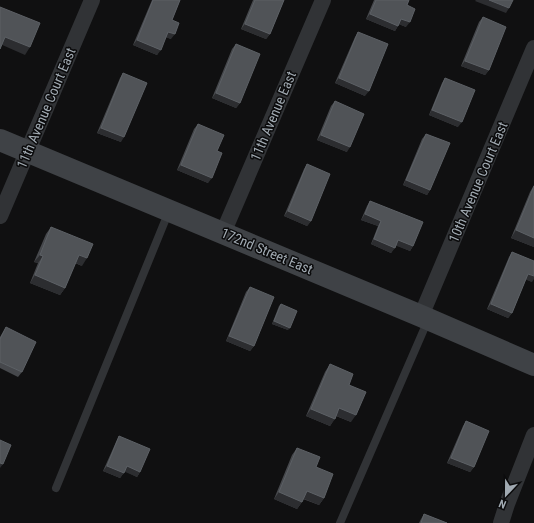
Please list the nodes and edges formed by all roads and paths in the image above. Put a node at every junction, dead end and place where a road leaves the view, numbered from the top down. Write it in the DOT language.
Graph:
graph roads {
  1 [pos="92,0"];
  2 [pos="323,0"];
  3 [pos="534,48"];
  4 [pos="0,140"];
  5 [pos="27,152"];
  6 [pos="169,210"];
  7 [pos="0,216"];
  8 [pos="223,233"];
  9 [pos="425,318"];
  10 [pos="534,365"];
  11 [pos="534,436"];
  12 [pos="56,488"];
  13 [pos="340,523"];
  14 [pos="501,523"];
  1 -- 5 [label="street, 11th Avenue Court East"];
  2 -- 8 [label="street, 11th Avenue East"];
  3 -- 9 [label="street, 10th Avenue Court East"];
  4 -- 5 [label="street, 172nd Street East"];
  5 -- 6 [label="street, 172nd Street East"];
  5 -- 7 [label="street, 11th Avenue Court East"];
  6 -- 8 [label="street, 172nd Street East"];
  6 -- 12 [label="lane"];
  8 -- 9 [label="street, 172nd Street East"];
  9 -- 10 [label="street, 172nd Street East"];
  9 -- 13 [label="lane"];
  11 -- 14 [label="street"];
}
